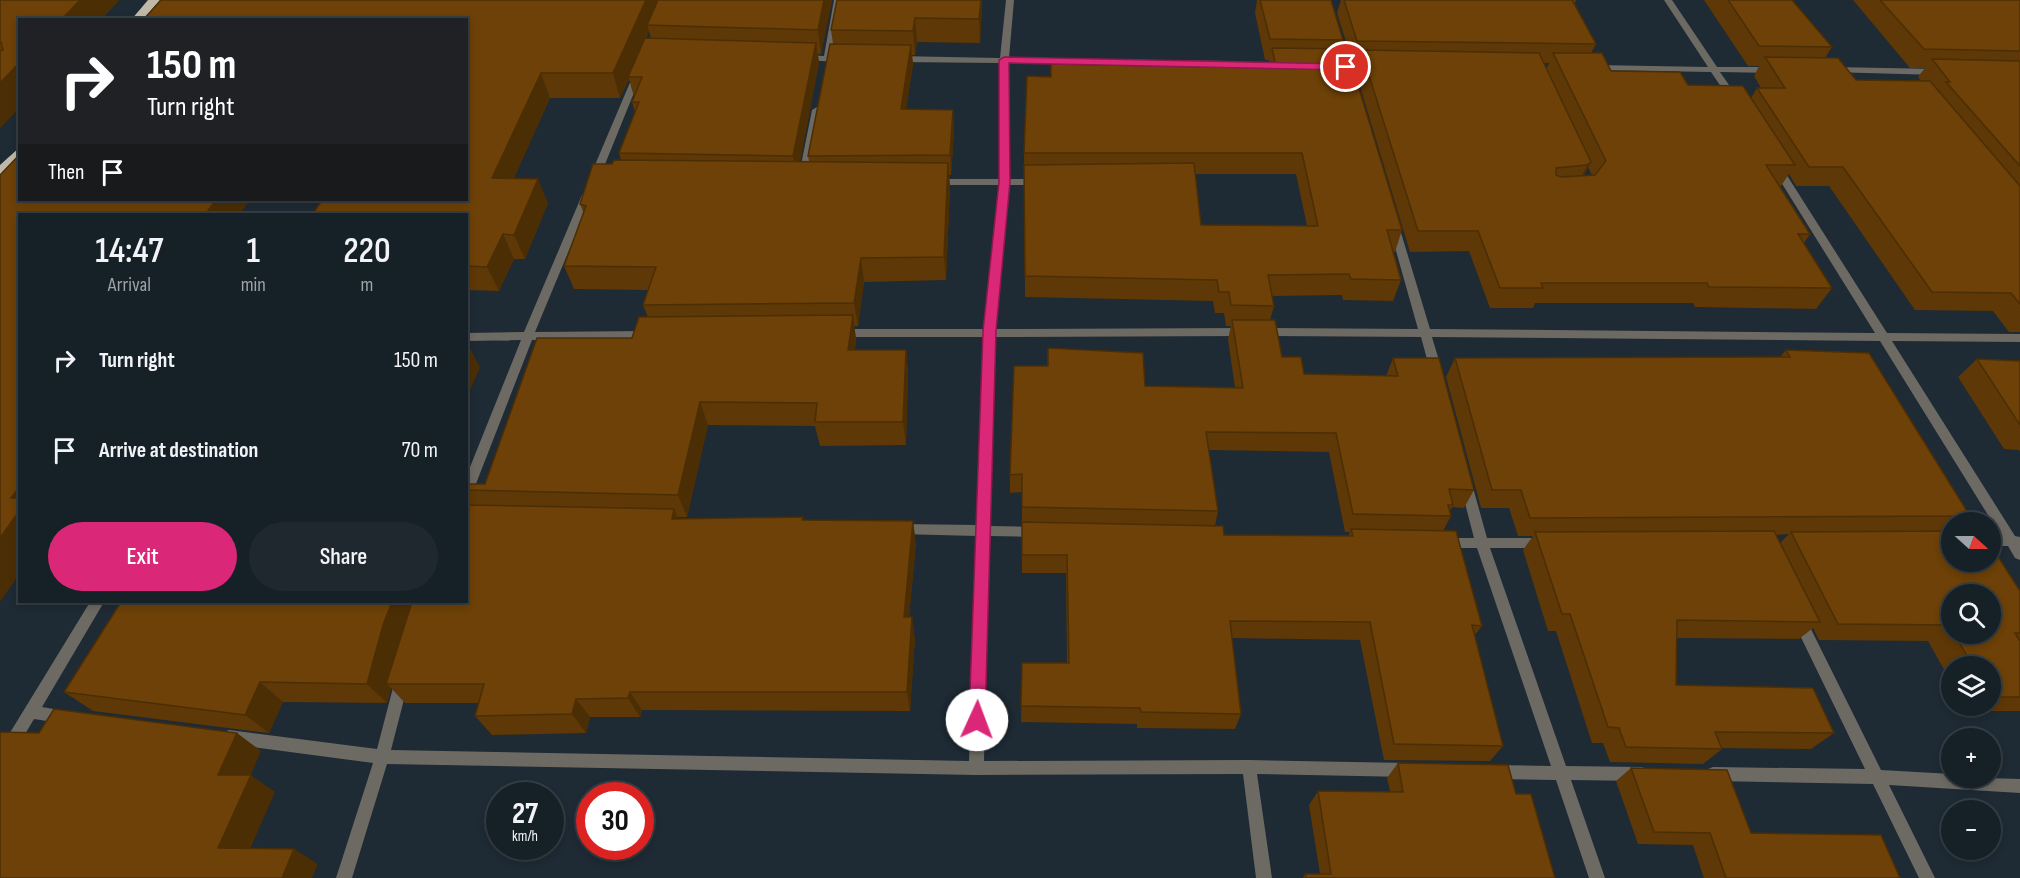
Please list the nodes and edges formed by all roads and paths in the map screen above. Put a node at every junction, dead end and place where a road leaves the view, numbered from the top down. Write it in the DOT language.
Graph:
graph roads {
  1 [pos="154,0"];
  2 [pos="838,0"];
  3 [pos="1010,0"];
  4 [pos="1668,0"];
  5 [pos="138,18"];
  6 [pos="794,58"];
  7 [pos="827,59"];
  8 [pos="851,59"];
  9 [pos="886,59"];
  10 [pos="1004,60"];
  11 [pos="642,63"];
  12 [pos="1240,64"];
  13 [pos="1583,68"];
  14 [pos="1715,69"];
  15 [pos="825,70"];
  16 [pos="1784,70"];
  17 [pos="1819,70"];
  18 [pos="1900,71"];
  19 [pos="1948,72"];
  20 [pos="1908,80"];
  21 [pos="818,104"];
  22 [pos="1740,109"];
  23 [pos="18,153"];
  24 [pos="1771,159"];
  25 [pos="0,173"];
  26 [pos="594,178"];
  27 [pos="606,178"];
  28 [pos="791,182"];
  29 [pos="803,182"];
  30 [pos="814,182"];
  31 [pos="921,182"];
  32 [pos="1005,182"];
  33 [pos="1052,182"];
  34 [pos="1389,209"];
  35 [pos="990,331"];
  36 [pos="1426,332"];
  37 [pos="824,333"];
  38 [pos="658,335"];
  39 [pos="528,336"];
  40 [pos="468,337"];
  41 [pos="2020,338"];
  42 [pos="1884,339"];
  43 [pos="1440,388"];
  44 [pos="1464,477"];
  45 [pos="468,489"];
  46 [pos="889,528"];
  47 [pos="983,531"];
  48 [pos="1053,533"];
  49 [pos="2016,541"];
  50 [pos="1436,542"];
  51 [pos="1482,543"];
  52 [pos="1552,543"];
  53 [pos="2020,554"];
  54 [pos="96,603"];
  55 [pos="1793,606"];
  56 [pos="405,668"];
  57 [pos="32,712"];
  58 [pos="78,718"];
  59 [pos="219,736"];
  60 [pos="382,757"];
  61 [pos="0,763"];
  62 [pos="1249,767"];
  63 [pos="976,768"];
  64 [pos="1424,770"];
  65 [pos="1482,772"];
  66 [pos="1563,773"];
  67 [pos="1656,774"];
  68 [pos="1702,774"];
  69 [pos="1879,777"];
  70 [pos="2020,786"];
  71 [pos="344,878"];
  72 [pos="1264,878"];
  73 [pos="1597,878"];
  74 [pos="1927,878"];
  1 -- 5 [label="highway"];
  2 -- 7 [label="street"];
  3 -- 10 [label="street"];
  4 -- 14 [label="street"];
  6 -- 7 [label="street"];
  7 -- 8 [label="street"];
  7 -- 15 [label="street"];
  9 -- 10 [label="street"];
  10 -- 12 [label="street"];
  10 -- 32 [label="street"];
  11 -- 26 [label="street"];
  13 -- 14 [label="street"];
  14 -- 16 [label="street"];
  14 -- 22 [label="street"];
  17 -- 18 [label="street"];
  18 -- 19 [label="street"];
  18 -- 20 [label="street"];
  21 -- 29 [label="street"];
  23 -- 25 [label="highway"];
  24 -- 42 [label="street"];
  26 -- 27 [label="street"];
  26 -- 39 [label="street"];
  28 -- 29 [label="street"];
  29 -- 30 [label="street"];
  31 -- 32 [label="street"];
  32 -- 33 [label="street"];
  32 -- 35 [label="street"];
  34 -- 36 [label="street"];
  35 -- 36 [label="street"];
  35 -- 37 [label="street"];
  35 -- 47 [label="street"];
  36 -- 42 [label="street"];
  36 -- 43 [label="street"];
  38 -- 39 [label="street"];
  39 -- 40 [label="street"];
  39 -- 45 [label="street"];
  41 -- 42 [label="street"];
  42 -- 49 [label="street"];
  44 -- 51 [label="street"];
  46 -- 47 [label="street"];
  47 -- 48 [label="street"];
  47 -- 63 [label="street"];
  49 -- 53 [label="street"];
  50 -- 51 [label="street"];
  51 -- 52 [label="street"];
  51 -- 66 [label="street"];
  54 -- 57 [label="street"];
  55 -- 69 [label="street"];
  56 -- 60 [label="street"];
  57 -- 58 [label="street"];
  57 -- 61 [label="street"];
  59 -- 60 [label="street"];
  60 -- 63 [label="street"];
  60 -- 71 [label="street"];
  62 -- 63 [label="street"];
  62 -- 64 [label="street"];
  62 -- 72 [label="street"];
  65 -- 66 [label="street"];
  66 -- 67 [label="street"];
  66 -- 73 [label="street"];
  68 -- 69 [label="street"];
  69 -- 70 [label="street"];
  69 -- 74 [label="street"];
}
